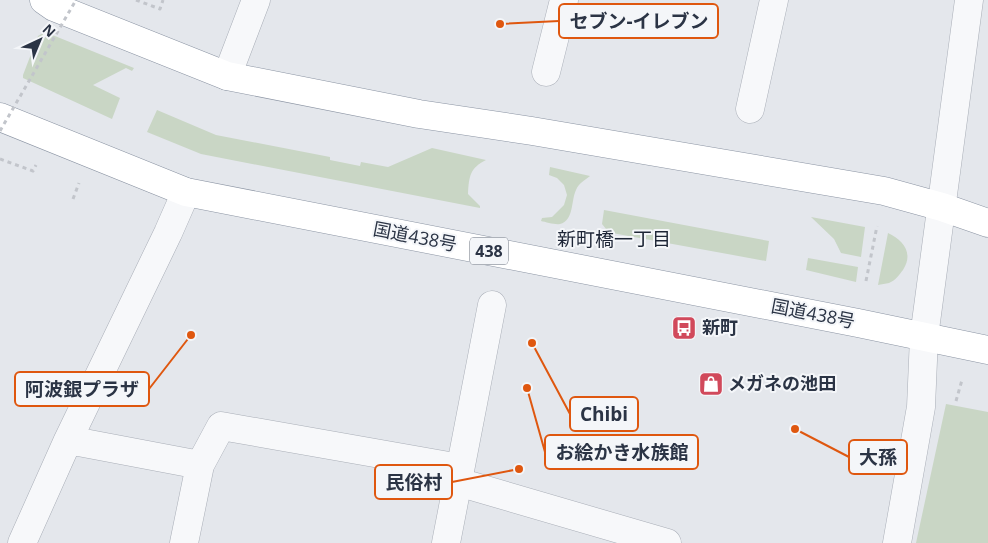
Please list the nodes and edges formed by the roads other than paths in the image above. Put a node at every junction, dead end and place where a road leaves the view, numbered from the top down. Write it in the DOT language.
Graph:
graph roads {
  1 [pos="44,0"];
  2 [pos="256,0"];
  3 [pos="564,0"];
  4 [pos="774,0"];
  5 [pos="968,0"];
  6 [pos="546,72"];
  7 [pos="227,76"];
  8 [pos="750,109"];
  9 [pos="0,117"];
  10 [pos="186,192"];
  11 [pos="942,207"];
  12 [pos="988,224"];
  13 [pos="492,305"];
  14 [pos="924,337"];
  15 [pos="988,350"];
  16 [pos="68,440"];
  17 [pos="200,465"];
  18 [pos="459,475"];
  19 [pos="22,543"];
  20 [pos="184,543"];
  21 [pos="446,543"];
  22 [pos="667,543"];
  23 [pos="897,543"];
  1 -- 7 [label="highway"];
  2 -- 7 [label="street"];
  3 -- 6 [label="street"];
  4 -- 8 [label="street"];
  5 -- 11 [label="street"];
  7 -- 11 [label="highway"];
  9 -- 10 [label="highway, 国道438号 / 438"];
  10 -- 14 [label="highway, 国道438号 / 438"];
  10 -- 16 [label="street"];
  11 -- 12 [label="highway"];
  11 -- 14 [label="street"];
  13 -- 18 [label="street"];
  14 -- 15 [label="highway, 国道438号 / 438"];
  14 -- 23 [label="street"];
  16 -- 17 [label="street"];
  16 -- 19 [label="street"];
  17 -- 18 [label="street"];
  17 -- 20 [label="street"];
  18 -- 21 [label="street"];
  18 -- 22 [label="street"];
}
